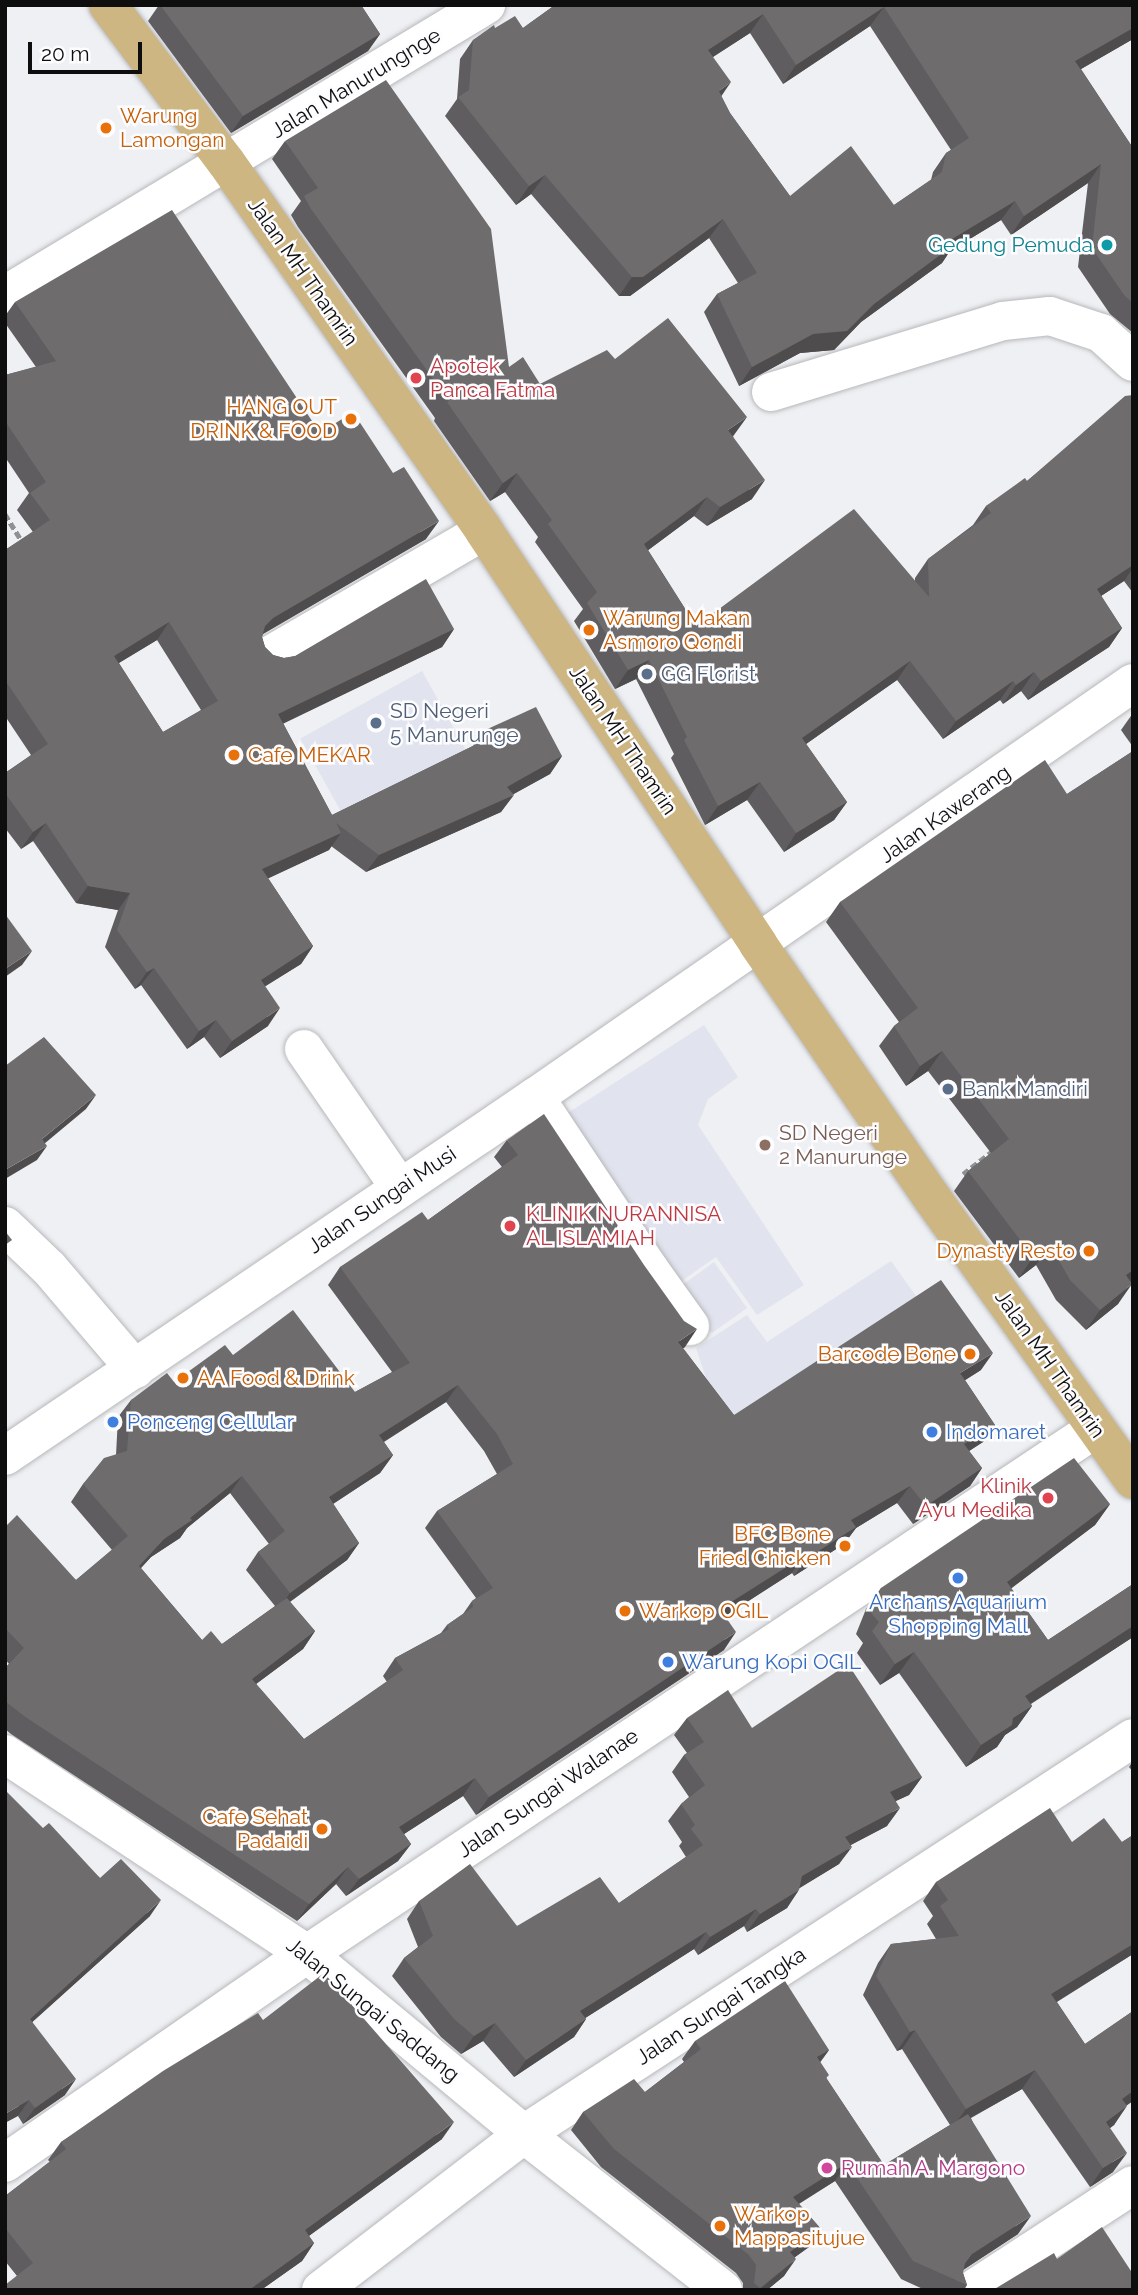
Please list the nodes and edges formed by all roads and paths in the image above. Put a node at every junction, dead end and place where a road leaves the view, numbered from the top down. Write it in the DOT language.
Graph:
graph roads {
  1 [pos="108,5"];
  2 [pos="486,5"];
  3 [pos="226,162"];
  4 [pos="5,295"];
  5 [pos="1133,362"];
  6 [pos="771,392"];
  7 [pos="5,514"];
  8 [pos="484,531"];
  9 [pos="26,547"];
  10 [pos="272,654"];
  11 [pos="1133,683"];
  12 [pos="758,944"];
  13 [pos="304,1049"];
  14 [pos="535,1097"];
  15 [pos="1006,1141"];
  16 [pos="400,1188"];
  17 [pos="932,1198"];
  18 [pos="5,1226"];
  19 [pos="690,1326"];
  20 [pos="135,1369"];
  21 [pos="1095,1429"];
  22 [pos="12,1439"];
  23 [pos="1133,1479"];
  24 [pos="1133,1738"];
  25 [pos="5,1754"];
  26 [pos="307,1954"];
  27 [pos="524,2134"];
  28 [pos="5,2163"];
  29 [pos="1133,2185"];
  30 [pos="321,2290"];
  31 [pos="723,2290"];
  32 [pos="972,2290"];
  1 -- 3 [label="main road, Jalan MH Thamrin"];
  2 -- 3 [label="street, Jalan Manurungnge"];
  3 -- 4 [label="street, Jalan Manurungnge"];
  3 -- 8 [label="main road, Jalan MH Thamrin"];
  5 -- 6 [label="street"];
  7 -- 9 [label="path"];
  8 -- 10 [label="street"];
  8 -- 12 [label="main road, Jalan MH Thamrin"];
  11 -- 12 [label="street, Jalan Kawerang"];
  12 -- 14 [label="street, Jalan Sungai Musi"];
  12 -- 17 [label="main road, Jalan MH Thamrin"];
  13 -- 16 [label="street"];
  14 -- 16 [label="street, Jalan Sungai Musi"];
  14 -- 19 [label="street"];
  15 -- 17 [label="path"];
  16 -- 20 [label="street, Jalan Sungai Musi"];
  17 -- 21 [label="main road, Jalan MH Thamrin"];
  18 -- 20 [label="street"];
  20 -- 22 [label="street, Jalan Sungai Musi"];
  21 -- 23 [label="main road, Jalan MH Thamrin"];
  21 -- 26 [label="street, Jalan Sungai Walanae"];
  24 -- 27 [label="street, Jalan Sungai Tangka"];
  25 -- 26 [label="street, Jalan Sungai Saddang"];
  26 -- 27 [label="street, Jalan Sungai Saddang"];
  26 -- 28 [label="street, Jalan Sungai Walanae"];
  27 -- 30 [label="street, Jalan Sungai Tangka"];
  27 -- 31 [label="street, Jalan Sungai Saddang"];
  29 -- 32 [label="street"];
}
